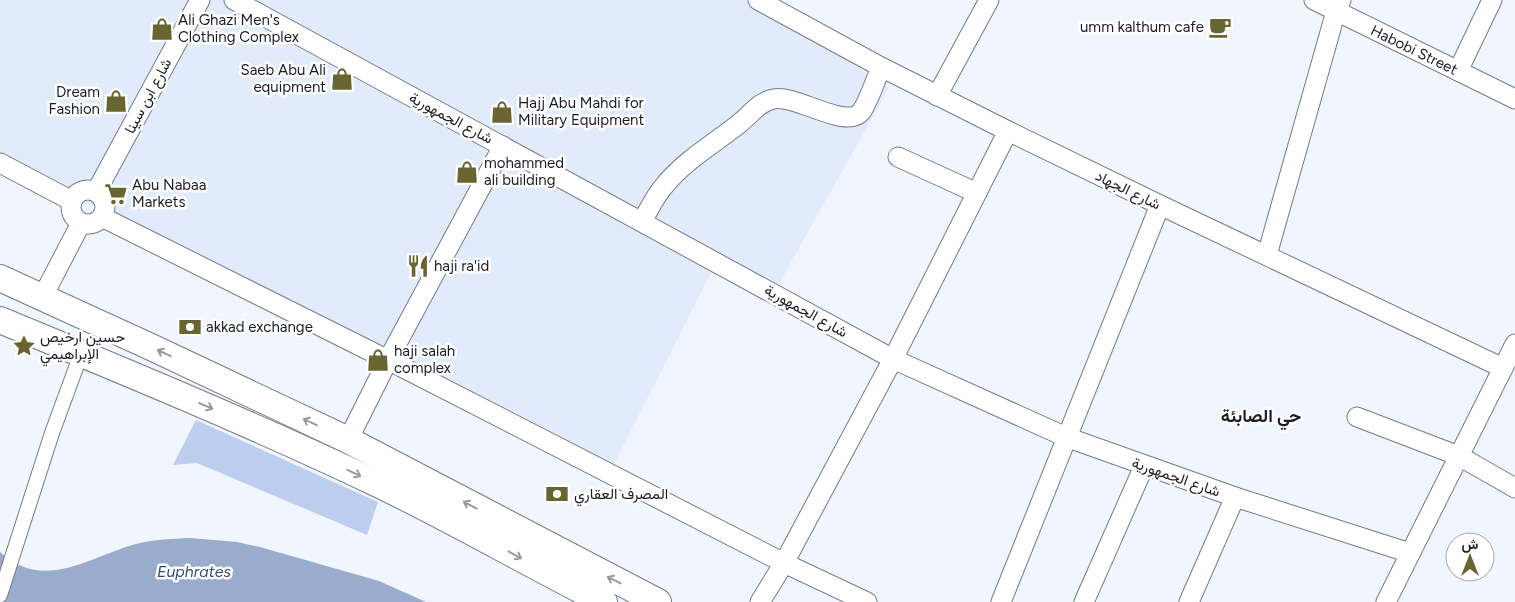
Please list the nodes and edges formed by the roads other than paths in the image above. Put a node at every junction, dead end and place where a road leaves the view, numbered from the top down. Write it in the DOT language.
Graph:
graph roads {
  1 [pos="200,0"];
  2 [pos="234,0"];
  3 [pos="758,0"];
  4 [pos="989,0"];
  5 [pos="1314,0"];
  6 [pos="1492,0"];
  7 [pos="1338,6"];
  8 [pos="881,67"];
  9 [pos="1458,71"];
  10 [pos="937,96"];
  11 [pos="1515,99"];
  12 [pos="1008,131"];
  13 [pos="503,146"];
  14 [pos="898,158"];
  15 [pos="0,163"];
  16 [pos="96,192"];
  17 [pos="977,193"];
  18 [pos="72,201"];
  19 [pos="1160,205"];
  20 [pos="102,217"];
  21 [pos="642,222"];
  22 [pos="80,223"];
  23 [pos="1267,255"];
  24 [pos="0,278"];
  25 [pos="42,296"];
  26 [pos="0,320"];
  27 [pos="1515,344"];
  28 [pos="81,354"];
  29 [pos="893,359"];
  30 [pos="388,360"];
  31 [pos="1503,368"];
  32 [pos="1358,417"];
  33 [pos="1066,437"];
  34 [pos="348,440"];
  35 [pos="1459,456"];
  36 [pos="1144,466"];
  37 [pos="1515,488"];
  38 [pos="1235,497"];
  39 [pos="1410,553"];
  40 [pos="784,564"];
  41 [pos="0,595"];
  42 [pos="604,602"];
  43 [pos="658,602"];
  44 [pos="760,602"];
  45 [pos="867,602"];
  46 [pos="1001,602"];
  47 [pos="1084,602"];
  48 [pos="1189,602"];
  49 [pos="1386,602"];
  1 -- 16 [label="street, شارع ابن سينا"];
  2 -- 13 [label="street, شارع الجمهورية"];
  3 -- 8 [label="street, شارع الجهاد"];
  4 -- 10 [label="street"];
  5 -- 7 [label="street, Habobi Street"];
  6 -- 9 [label="street"];
  7 -- 9 [label="street, Habobi Street"];
  7 -- 23 [label="street"];
  8 -- 10 [label="street, شارع الجهاد"];
  8 -- 21 [label="street"];
  9 -- 11 [label="street, Habobi Street"];
  10 -- 12 [label="street, شارع الجهاد"];
  12 -- 17 [label="street"];
  12 -- 19 [label="street, شارع الجهاد"];
  13 -- 21 [label="street, شارع الجمهورية"];
  13 -- 30 [label="street"];
  14 -- 17 [label="street"];
  15 -- 18 [label="street"];
  16 -- 18 [label="street"];
  16 -- 20 [label="street"];
  17 -- 29 [label="street"];
  18 -- 22 [label="street"];
  19 -- 23 [label="street, شارع الجهاد"];
  19 -- 33 [label="street"];
  20 -- 22 [label="street"];
  20 -- 30 [label="street"];
  21 -- 29 [label="street, شارع الجمهورية"];
  22 -- 25 [label="street"];
  23 -- 31 [label="street, شارع الجهاد"];
  24 -- 25 [label="main road"];
  34 -- 25 [label="main road, one-way"];
  26 -- 28 [label="main road"];
  27 -- 31 [label="street"];
  28 -- 41 [label="street"];
  28 -- 42 [label="main road, one-way"];
  29 -- 33 [label="street, شارع الجمهورية"];
  29 -- 40 [label="street"];
  30 -- 34 [label="street"];
  30 -- 40 [label="street"];
  31 -- 35 [label="street"];
  32 -- 35 [label="street"];
  33 -- 36 [label="street, شارع الجمهورية"];
  33 -- 46 [label="street"];
  43 -- 34 [label="main road, one-way"];
  35 -- 37 [label="street"];
  35 -- 39 [label="street"];
  36 -- 38 [label="street, شارع الجمهورية"];
  36 -- 47 [label="street"];
  38 -- 39 [label="street, شارع الجمهورية"];
  38 -- 48 [label="street"];
  39 -- 49 [label="street"];
  40 -- 44 [label="street"];
  40 -- 45 [label="street"];
}
